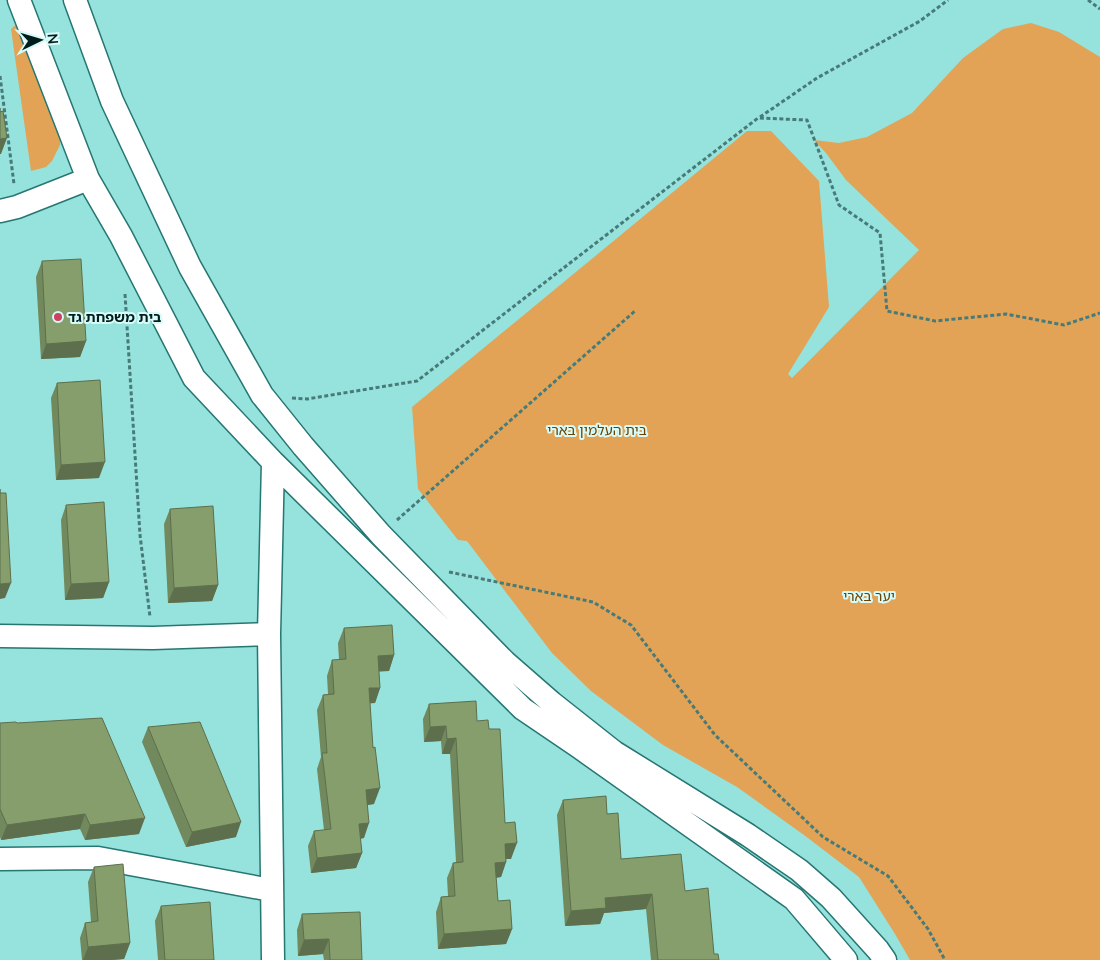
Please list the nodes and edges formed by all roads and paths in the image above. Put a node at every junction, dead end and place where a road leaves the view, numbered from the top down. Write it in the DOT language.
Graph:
graph roads {
  1 [pos="19,0"];
  2 [pos="75,0"];
  3 [pos="948,0"];
  4 [pos="1088,0"];
  5 [pos="1100,9"];
  6 [pos="0,76"];
  7 [pos="758,118"];
  8 [pos="88,179"];
  9 [pos="8,209"];
  10 [pos="124,286"];
  11 [pos="635,311"];
  12 [pos="1100,313"];
  13 [pos="262,395"];
  14 [pos="273,462"];
  15 [pos="381,534"];
  16 [pos="448,571"];
  17 [pos="269,634"];
  18 [pos="0,636"];
  19 [pos="152,638"];
  20 [pos="0,860"];
  21 [pos="271,890"];
  22 [pos="273,960"];
  23 [pos="846,960"];
  24 [pos="885,960"];
  25 [pos="945,960"];
  1 -- 8 [label="street"];
  2 -- 13 [label="street"];
  3 -- 7 [label="path"];
  4 -- 5 [label="path"];
  6 -- 9 [label="path"];
  7 -- 12 [label="path"];
  7 -- 13 [label="path"];
  8 -- 9 [label="street"];
  8 -- 14 [label="street"];
  10 -- 19 [label="path"];
  11 -- 15 [label="path"];
  13 -- 15 [label="street"];
  14 -- 17 [label="street"];
  14 -- 23 [label="street"];
  15 -- 24 [label="street"];
  16 -- 25 [label="path"];
  17 -- 19 [label="street"];
  17 -- 21 [label="street"];
  18 -- 19 [label="street"];
  20 -- 21 [label="street"];
  21 -- 22 [label="street"];
}
